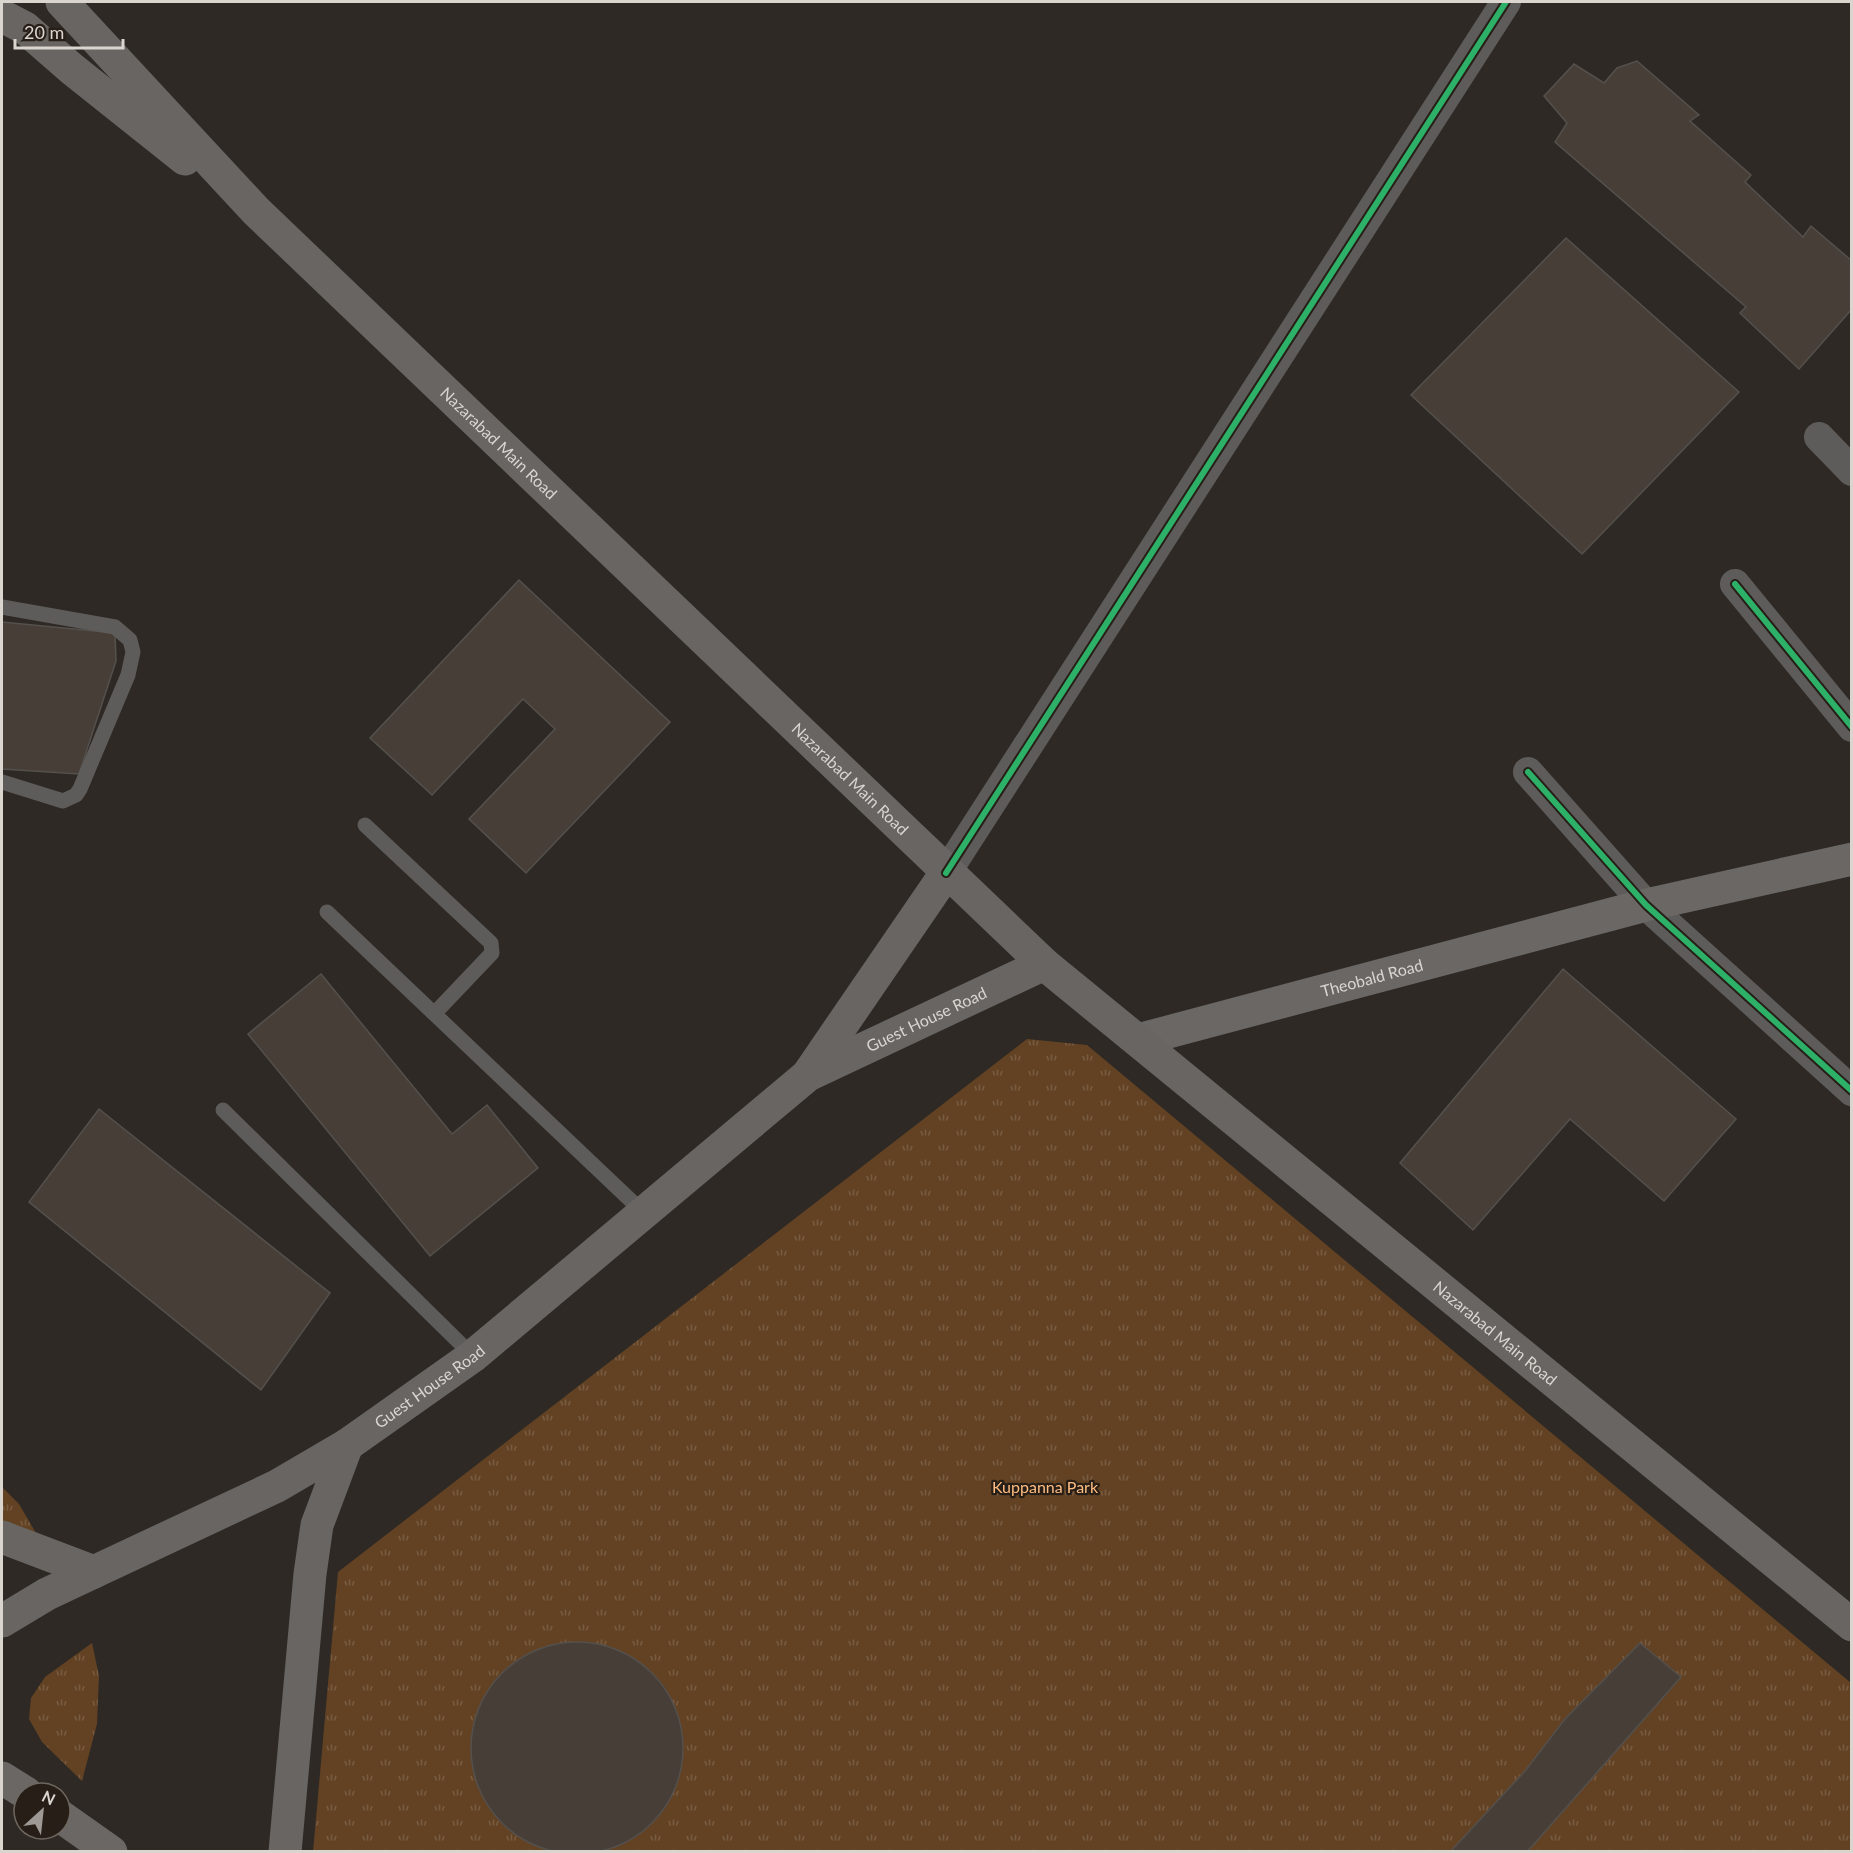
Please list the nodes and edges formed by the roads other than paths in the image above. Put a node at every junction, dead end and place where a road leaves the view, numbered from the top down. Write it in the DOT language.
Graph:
graph roads {
  1 [pos="62,2"];
  2 [pos="1506,2"];
  3 [pos="2,16"];
  4 [pos="256,211"];
  5 [pos="1818,437"];
  6 [pos="1851,471"];
  7 [pos="1735,584"];
  8 [pos="2,607"];
  9 [pos="1851,727"];
  10 [pos="1528,772"];
  11 [pos="2,782"];
  12 [pos="365,825"];
  13 [pos="1851,859"];
  14 [pos="946,873"];
  15 [pos="1646,905"];
  16 [pos="327,912"];
  17 [pos="1044,964"];
  18 [pos="435,1013"];
  19 [pos="1138,1040"];
  20 [pos="808,1075"];
  21 [pos="1851,1091"];
  22 [pos="223,1110"];
  23 [pos="644,1213"];
  24 [pos="473,1356"];
  25 [pos="347,1445"];
  26 [pos="2,1537"];
  27 [pos="94,1572"];
  28 [pos="2,1621"];
  29 [pos="1851,1625"];
  30 [pos="72,1824"];
  31 [pos="111,1851"];
  32 [pos="285,1851"];
  1 -- 4 [label="main road, Nazarabad Main Road"];
  2 -- 14 [label="street"];
  3 -- 4 [label="main road"];
  4 -- 14 [label="main road, Nazarabad Main Road"];
  5 -- 6 [label="street"];
  7 -- 9 [label="street"];
  8 -- 11 [label="lane"];
  10 -- 15 [label="street"];
  12 -- 18 [label="lane"];
  13 -- 15 [label="main road, Theobald Road"];
  14 -- 17 [label="main road"];
  14 -- 20 [label="main road, Guest House Road"];
  15 -- 19 [label="main road, Theobald Road"];
  15 -- 21 [label="street"];
  16 -- 18 [label="lane"];
  17 -- 19 [label="main road"];
  17 -- 20 [label="main road, Guest House Road"];
  18 -- 23 [label="lane"];
  19 -- 29 [label="main road, Nazarabad Main Road"];
  20 -- 23 [label="main road, Guest House Road"];
  22 -- 24 [label="lane"];
  23 -- 24 [label="main road, Guest House Road"];
  24 -- 25 [label="main road, Guest House Road"];
  25 -- 27 [label="main road, Guest House Road"];
  25 -- 32 [label="main road"];
  26 -- 27 [label="main road"];
  27 -- 28 [label="main road, Guest House Road"];
  30 -- 31 [label="main road"];
}
